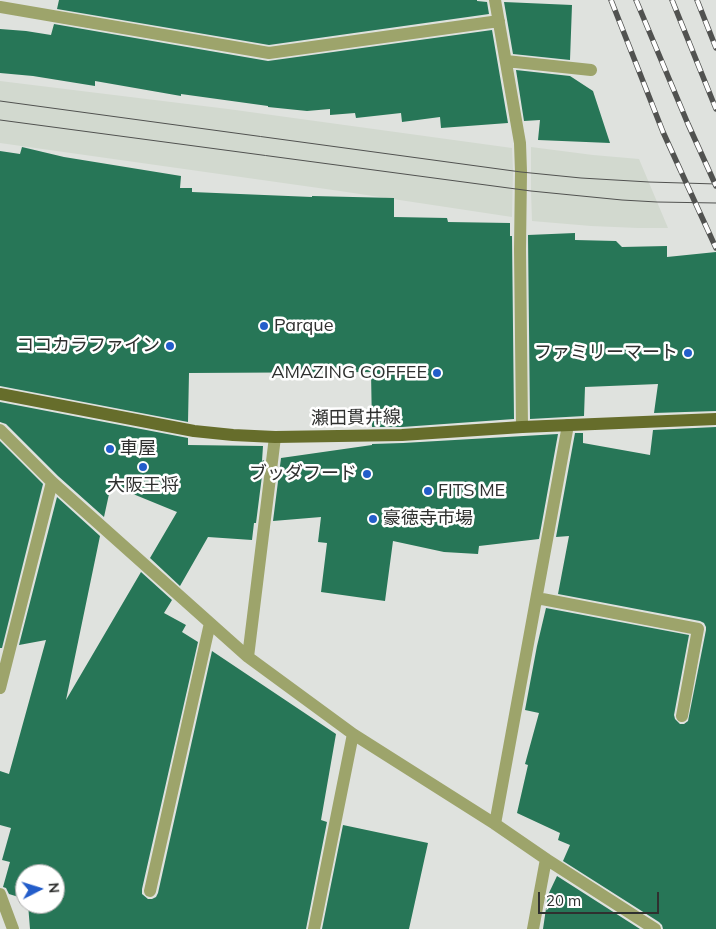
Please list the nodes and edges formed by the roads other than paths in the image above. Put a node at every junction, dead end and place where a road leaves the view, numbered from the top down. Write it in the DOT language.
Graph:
graph roads {
  1 [pos="495,0"];
  2 [pos="0,8"];
  3 [pos="499,21"];
  4 [pos="506,61"];
  5 [pos="591,70"];
  6 [pos="0,394"];
  7 [pos="716,418"];
  8 [pos="568,425"];
  9 [pos="522,427"];
  10 [pos="0,430"];
  11 [pos="275,437"];
  12 [pos="52,482"];
  13 [pos="536,598"];
  14 [pos="210,623"];
  15 [pos="248,657"];
  16 [pos="0,688"];
  17 [pos="682,716"];
  18 [pos="353,734"];
  19 [pos="495,824"];
  20 [pos="546,859"];
  21 [pos="150,891"];
  22 [pos="0,894"];
  23 [pos="13,929"];
  24 [pos="314,929"];
  25 [pos="533,929"];
  26 [pos="655,929"];
  1 -- 3 [label="street"];
  2 -- 3 [label="street"];
  3 -- 4 [label="street"];
  4 -- 5 [label="street"];
  4 -- 9 [label="street"];
  6 -- 11 [label="main road, 瀬田貫井線"];
  7 -- 8 [label="main road, 瀬田貫井線"];
  8 -- 9 [label="main road, 瀬田貫井線"];
  8 -- 13 [label="street"];
  9 -- 11 [label="main road, 瀬田貫井線"];
  10 -- 12 [label="street"];
  11 -- 15 [label="street"];
  12 -- 14 [label="street"];
  12 -- 16 [label="street"];
  13 -- 17 [label="street"];
  13 -- 19 [label="street"];
  14 -- 15 [label="street"];
  14 -- 21 [label="street"];
  15 -- 18 [label="street"];
  18 -- 19 [label="street"];
  18 -- 24 [label="street"];
  19 -- 20 [label="street"];
  20 -- 25 [label="street"];
  20 -- 26 [label="street"];
  22 -- 23 [label="street"];
}
